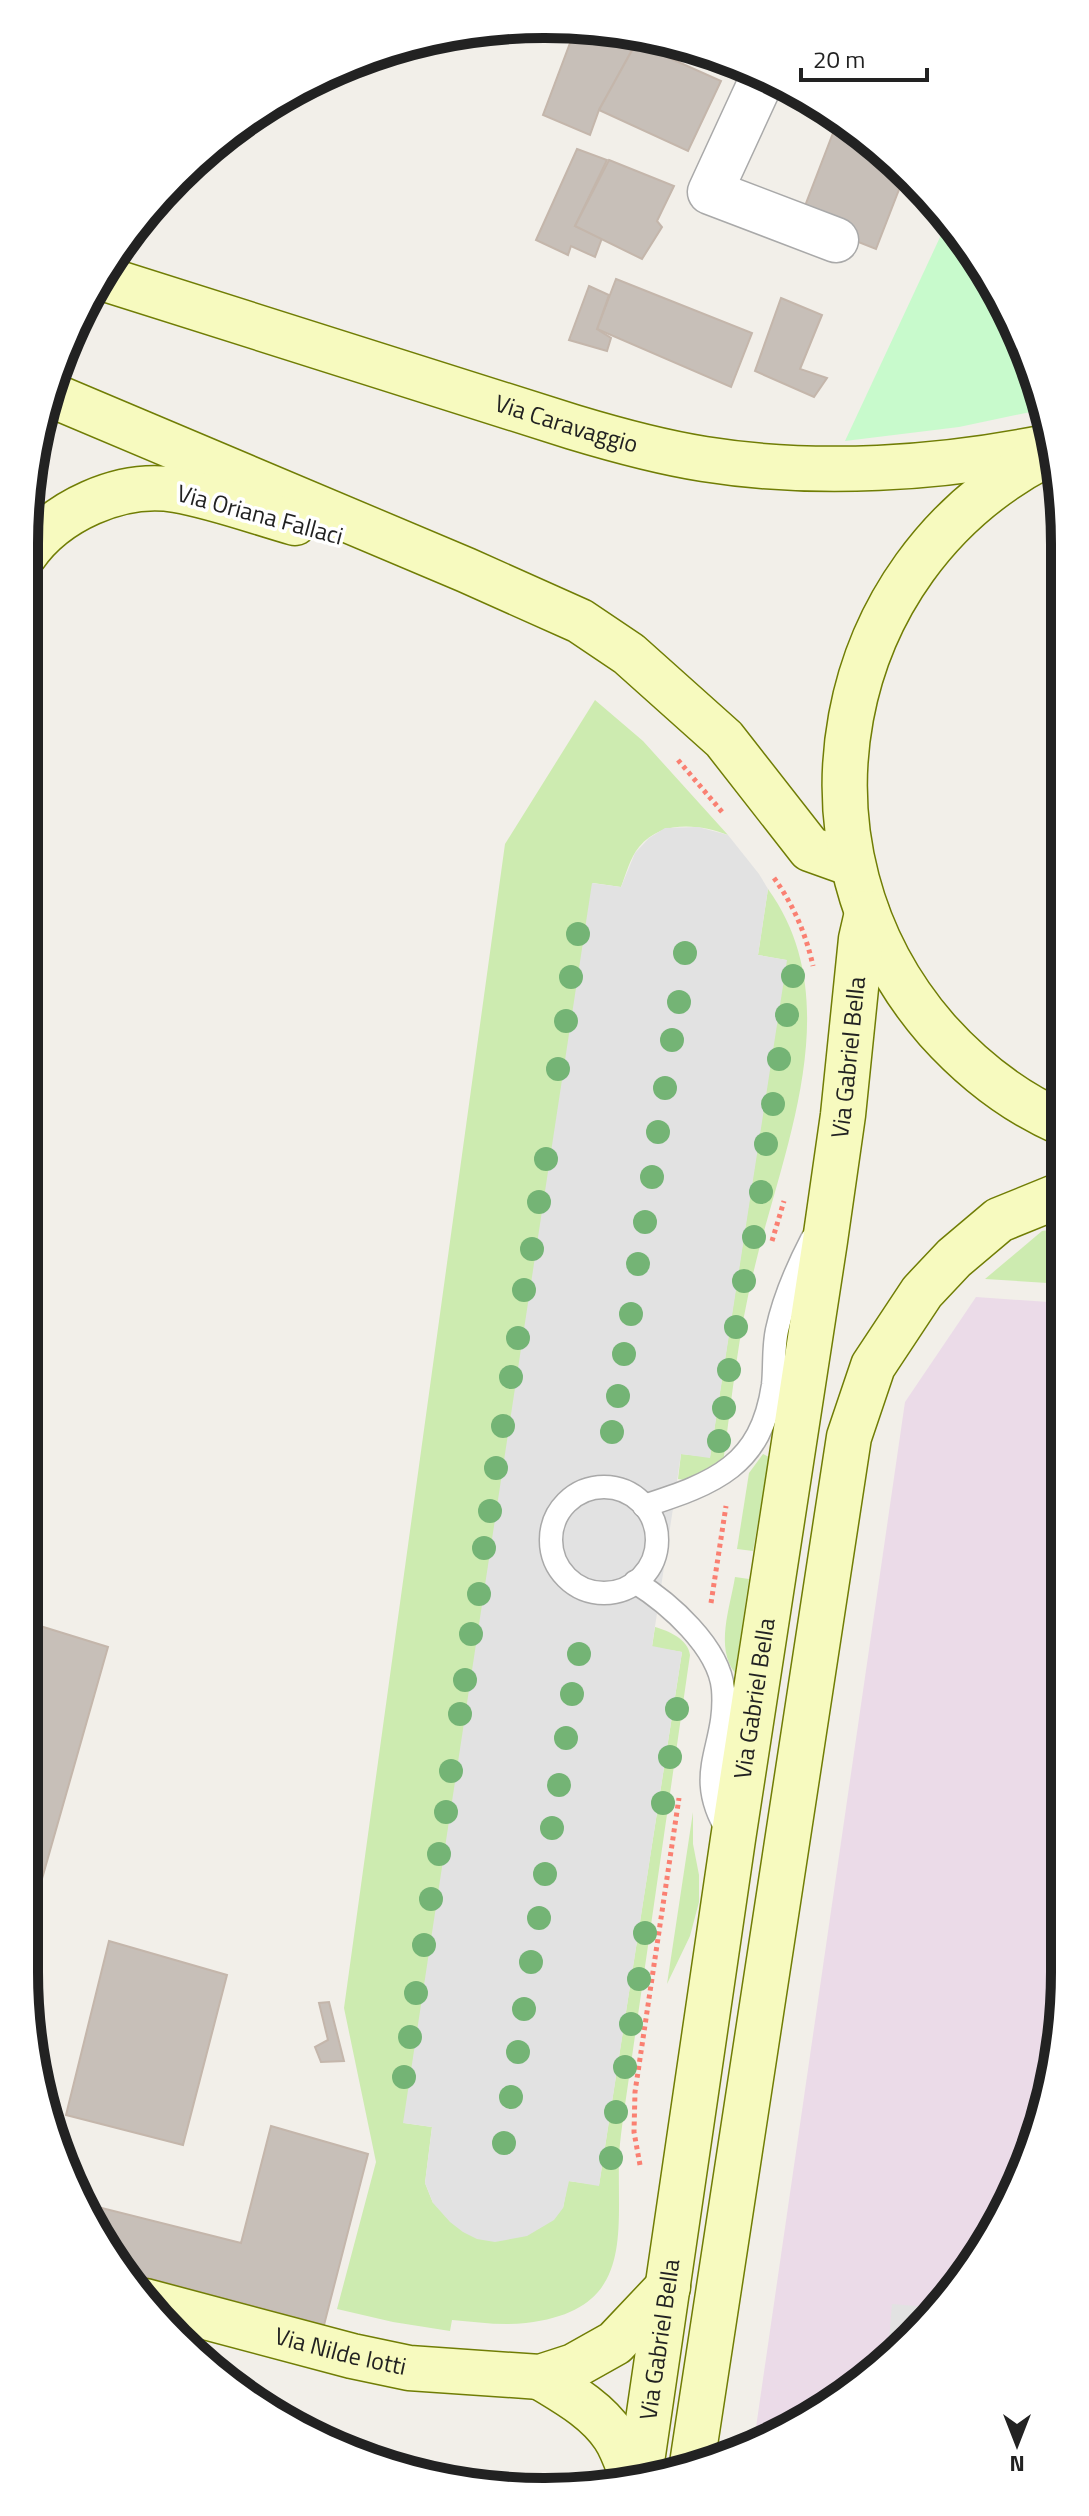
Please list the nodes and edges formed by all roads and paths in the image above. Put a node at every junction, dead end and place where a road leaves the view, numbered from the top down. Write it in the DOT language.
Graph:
graph roads {
  1 [pos="759,86"];
  2 [pos="836,240"];
  3 [pos="112,281"];
  4 [pos="60,399"];
  5 [pos="1042,451"];
  6 [pos="1043,455"];
  7 [pos="38,540"];
  8 [pos="466,570"];
  9 [pos="852,864"];
  10 [pos="867,913"];
  11 [pos="1051,1118"];
  12 [pos="1051,1199"];
  13 [pos="831,1202"];
  14 [pos="644,1506"];
  15 [pos="635,1582"];
  16 [pos="733,1839"];
  17 [pos="668,2287"];
  18 [pos="165,2306"];
  19 [pos="540,2377"];
  20 [pos="693,2455"];
  21 [pos="639,2469"];
  22 [pos="631,2470"];
  1 -- 2 [label="street"];
  3 -- 5 [label="street, Via Caravaggio"];
  4 -- 8 [label="street"];
  6 -- 9 [label="street"];
  7 -- 8 [label="street, Via Oriana Fallaci"];
  8 -- 9 [label="street"];
  9 -- 10 [label="street"];
  10 -- 11 [label="street"];
  10 -- 13 [label="street, Via Gabriel Bella"];
  12 -- 20 [label="street, Via Gabriel Bella"];
  13 -- 14 [label="lane"];
  13 -- 16 [label="street, Via Gabriel Bella"];
  14 -- 15 [label="lane"];
  14 -- 15 [label="lane"];
  15 -- 16 [label="lane"];
  16 -- 17 [label="street, Via Gabriel Bella"];
  17 -- 19 [label="street, Via Nilde Iotti"];
  17 -- 21 [label="street, Via Gabriel Bella"];
  18 -- 19 [label="street, Via Nilde Iotti"];
  19 -- 22 [label="street, Via Nilde Iotti"];
}
